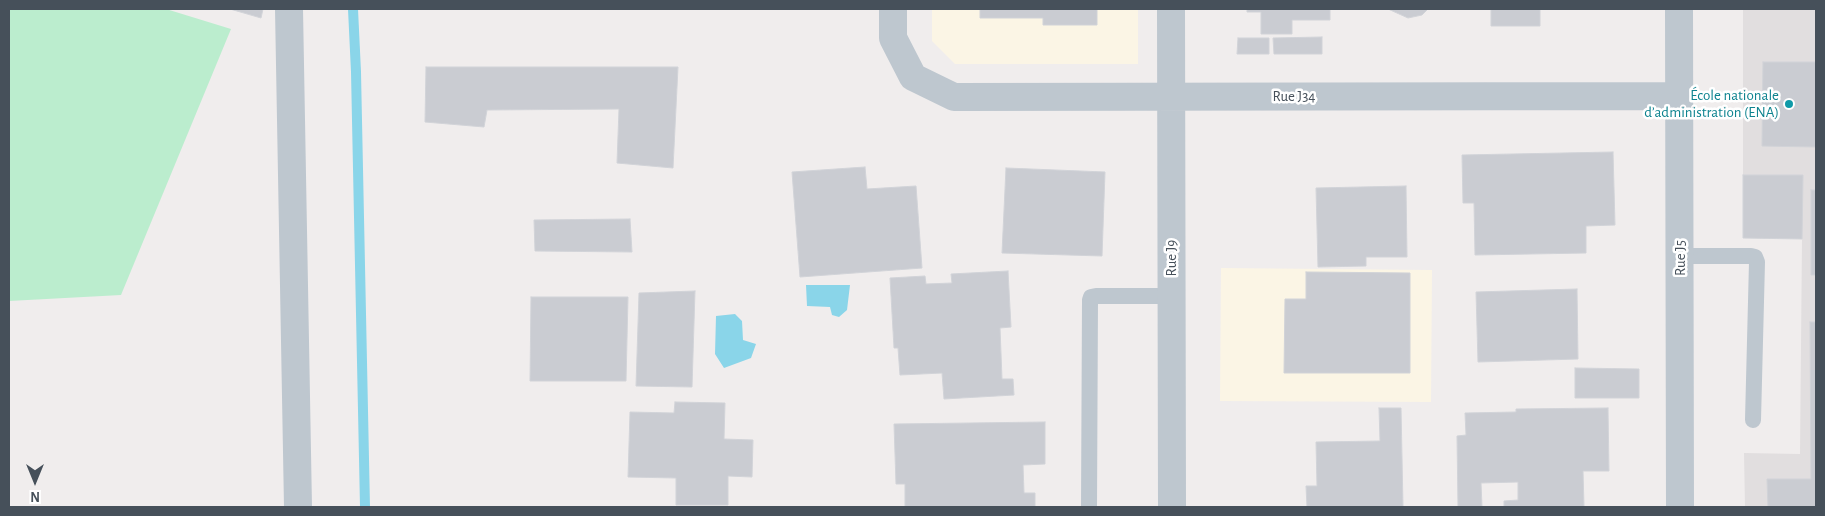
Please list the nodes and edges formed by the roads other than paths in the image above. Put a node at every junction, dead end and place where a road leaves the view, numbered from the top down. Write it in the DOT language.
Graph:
graph roads {
  1 [pos="289,9"];
  2 [pos="893,9"];
  3 [pos="1171,9"];
  4 [pos="1679,9"];
  5 [pos="1171,96"];
  6 [pos="1680,96"];
  7 [pos="1680,256"];
  8 [pos="1172,296"];
  9 [pos="1753,420"];
  10 [pos="298,507"];
  11 [pos="1090,507"];
  12 [pos="1172,507"];
  13 [pos="1680,507"];
  1 -- 10 [label="street"];
  2 -- 5 [label="street, Rue J34"];
  3 -- 5 [label="street, Rue J9"];
  4 -- 6 [label="street, Rue J5"];
  5 -- 6 [label="street, Rue J34"];
  5 -- 8 [label="street, Rue J9"];
  6 -- 7 [label="street, Rue J5"];
  7 -- 9 [label="lane"];
  7 -- 13 [label="street, Rue J5"];
  8 -- 11 [label="lane"];
  8 -- 12 [label="street, Rue J9"];
}
